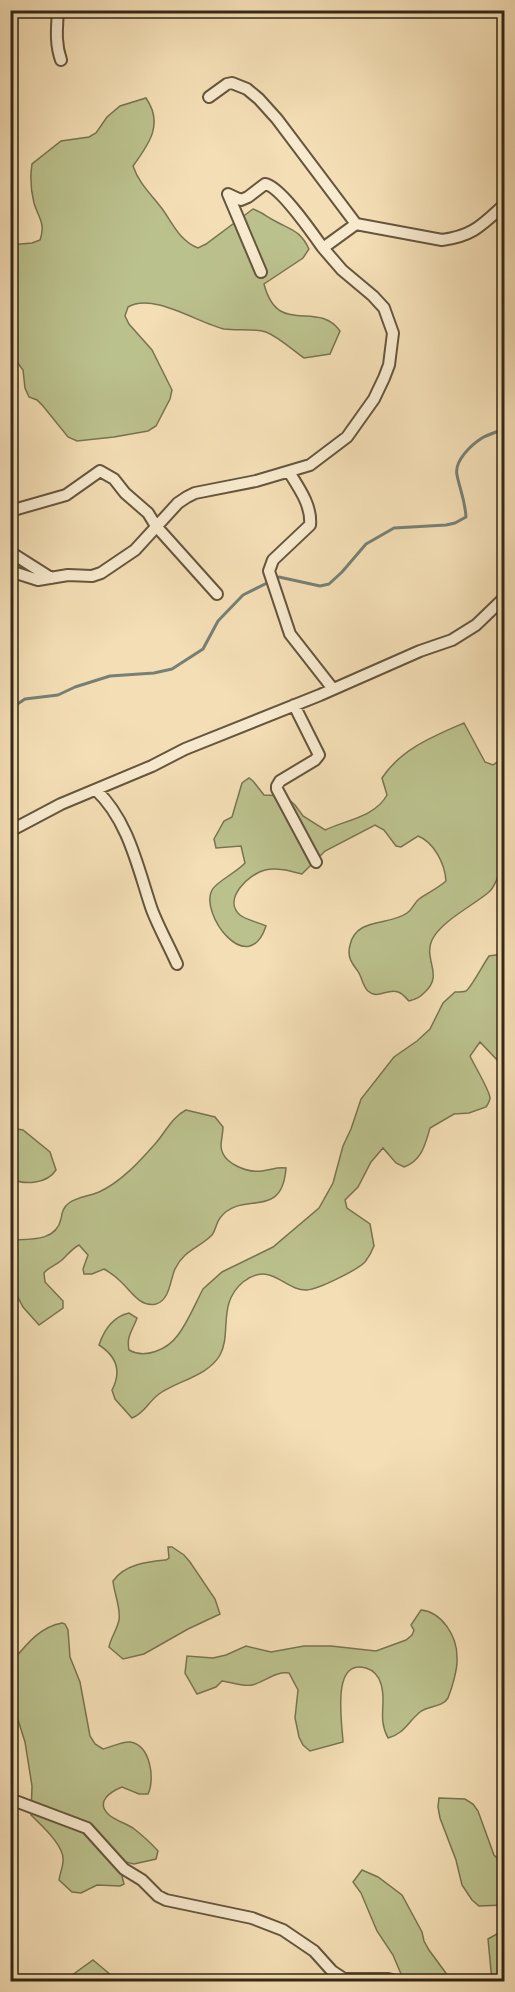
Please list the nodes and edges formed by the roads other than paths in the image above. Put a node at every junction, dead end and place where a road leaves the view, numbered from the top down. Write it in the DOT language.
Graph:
graph roads {
  1 [pos="58,10"];
  2 [pos="61,60"];
  3 [pos="209,96"];
  4 [pos="504,205"];
  5 [pos="356,224"];
  6 [pos="323,248"];
  7 [pos="261,272"];
  8 [pos="289,472"];
  9 [pos="10,511"];
  10 [pos="156,526"];
  11 [pos="10,552"];
  12 [pos="10,571"];
  13 [pos="51,578"];
  14 [pos="217,594"];
  15 [pos="504,598"];
  16 [pos="333,689"];
  17 [pos="294,705"];
  18 [pos="96,790"];
  19 [pos="10,831"];
  20 [pos="315,862"];
  21 [pos="177,964"];
  22 [pos="10,1799"];
  23 [pos="400,1982"];
  1 -- 2 [label="street"];
  3 -- 5 [label="street"];
  4 -- 5 [label="street"];
  5 -- 6 [label="street"];
  6 -- 7 [label="street"];
  6 -- 8 [label="street"];
  8 -- 10 [label="street"];
  8 -- 16 [label="street"];
  9 -- 10 [label="street"];
  10 -- 13 [label="street"];
  10 -- 14 [label="street"];
  11 -- 13 [label="street"];
  12 -- 13 [label="street"];
  15 -- 16 [label="street"];
  16 -- 17 [label="street"];
  17 -- 18 [label="street"];
  17 -- 20 [label="street"];
  18 -- 19 [label="street"];
  18 -- 21 [label="street"];
  22 -- 23 [label="street"];
}
